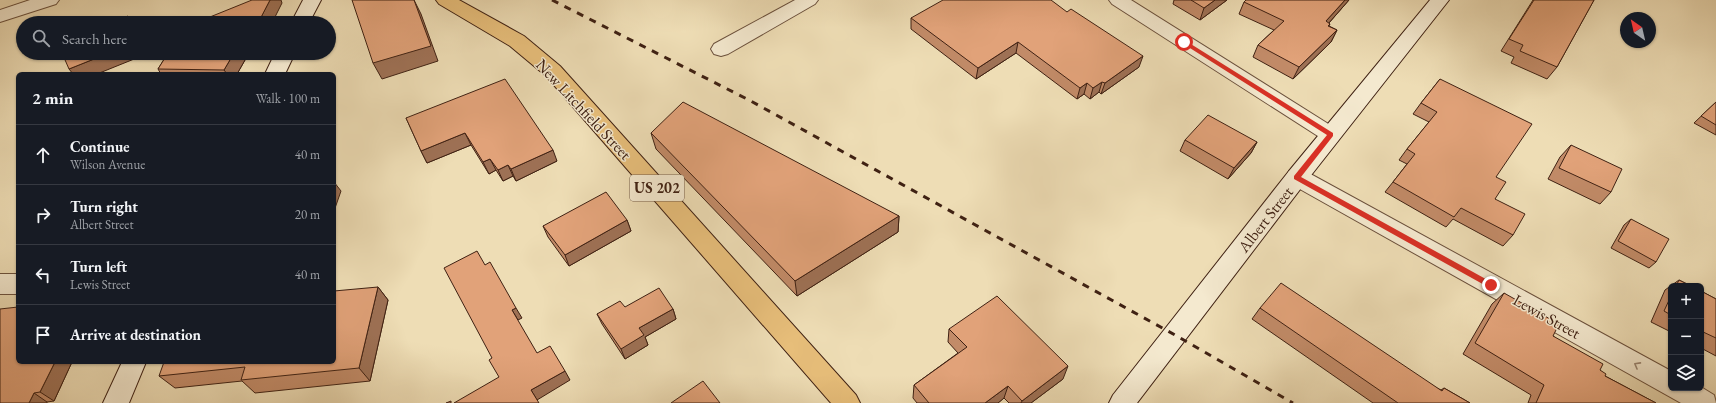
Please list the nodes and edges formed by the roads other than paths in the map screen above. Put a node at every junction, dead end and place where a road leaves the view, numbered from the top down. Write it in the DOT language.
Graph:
graph roads {
  1 [pos="50,0"];
  2 [pos="312,0"];
  3 [pos="445,0"];
  4 [pos="809,0"];
  5 [pos="1118,0"];
  6 [pos="1440,0"];
  7 [pos="0,16"];
  8 [pos="304,16"];
  9 [pos="721,48"];
  10 [pos="281,60"];
  11 [pos="275,72"];
  12 [pos="1331,135"];
  13 [pos="1297,177"];
  14 [pos="0,284"];
  15 [pos="16,284"];
  16 [pos="133,364"];
  17 [pos="1668,382"];
  18 [pos="1683,391"];
  19 [pos="116,403"];
  20 [pos="847,403"];
  21 [pos="1122,403"];
  22 [pos="1705,403"];
  1 -- 7 [label="street"];
  2 -- 8 [label="street"];
  3 -- 20 [label="highway, New Litchfield Street / US 202"];
  4 -- 9 [label="street"];
  5 -- 12 [label="street"];
  6 -- 12 [label="street, Albert Street"];
  10 -- 11 [label="street"];
  12 -- 13 [label="street, Albert Street"];
  17 -- 13 [label="street, Lewis Street, one-way"];
  13 -- 21 [label="street, Albert Street"];
  14 -- 15 [label="street"];
  16 -- 19 [label="street"];
  18 -- 22 [label="street"];
}
